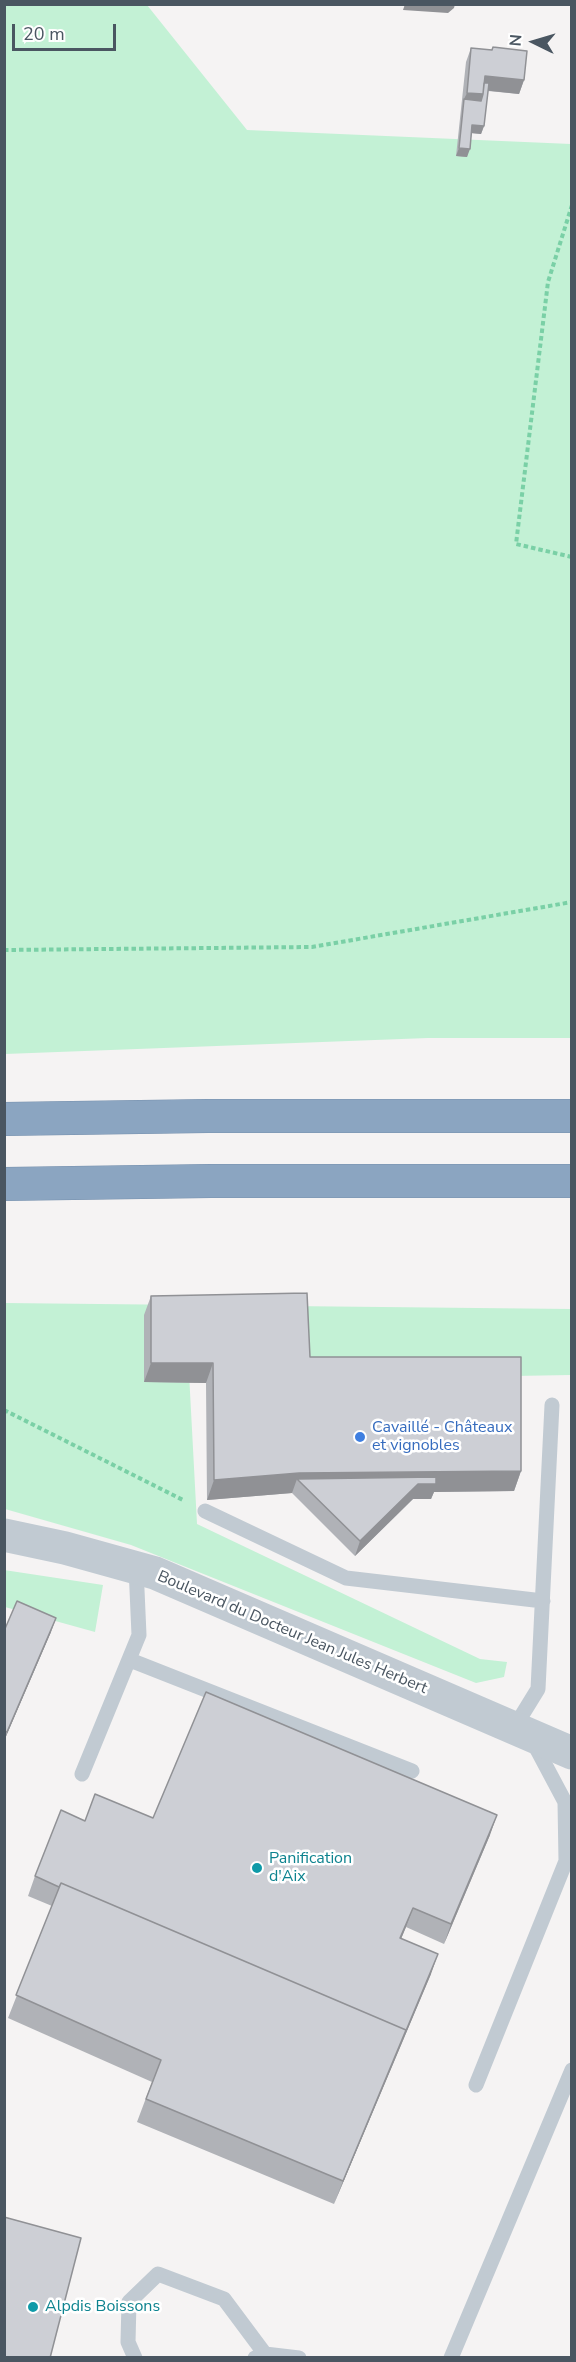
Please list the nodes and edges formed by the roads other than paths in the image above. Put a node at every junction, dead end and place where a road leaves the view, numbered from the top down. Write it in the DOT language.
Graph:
graph roads {
  1 [pos="572,1116"];
  2 [pos="4,1119"];
  3 [pos="572,1181"];
  4 [pos="4,1184"];
  5 [pos="552,1405"];
  6 [pos="205,1511"];
  7 [pos="4,1535"];
  8 [pos="136,1567"];
  9 [pos="543,1601"];
  10 [pos="130,1660"];
  11 [pos="521,1731"];
  12 [pos="572,1753"];
  13 [pos="412,1771"];
  14 [pos="82,1774"];
  15 [pos="572,2070"];
  16 [pos="476,2085"];
  17 [pos="260,2356"];
  18 [pos="135,2358"];
  19 [pos="299,2358"];
  20 [pos="451,2358"];
  1 -- 2 [label="highway"];
  3 -- 4 [label="highway"];
  5 -- 9 [label="lane"];
  6 -- 9 [label="lane"];
  7 -- 8 [label="street, Boulevard du Docteur Jean Jules Herbert"];
  8 -- 10 [label="lane"];
  8 -- 11 [label="street, Boulevard du Docteur Jean Jules Herbert"];
  9 -- 11 [label="lane"];
  10 -- 13 [label="lane"];
  10 -- 14 [label="lane"];
  11 -- 12 [label="street, Boulevard du Docteur Jean Jules Herbert"];
  11 -- 16 [label="lane"];
  15 -- 20 [label="lane"];
  17 -- 18 [label="lane"];
  17 -- 19 [label="lane"];
}
